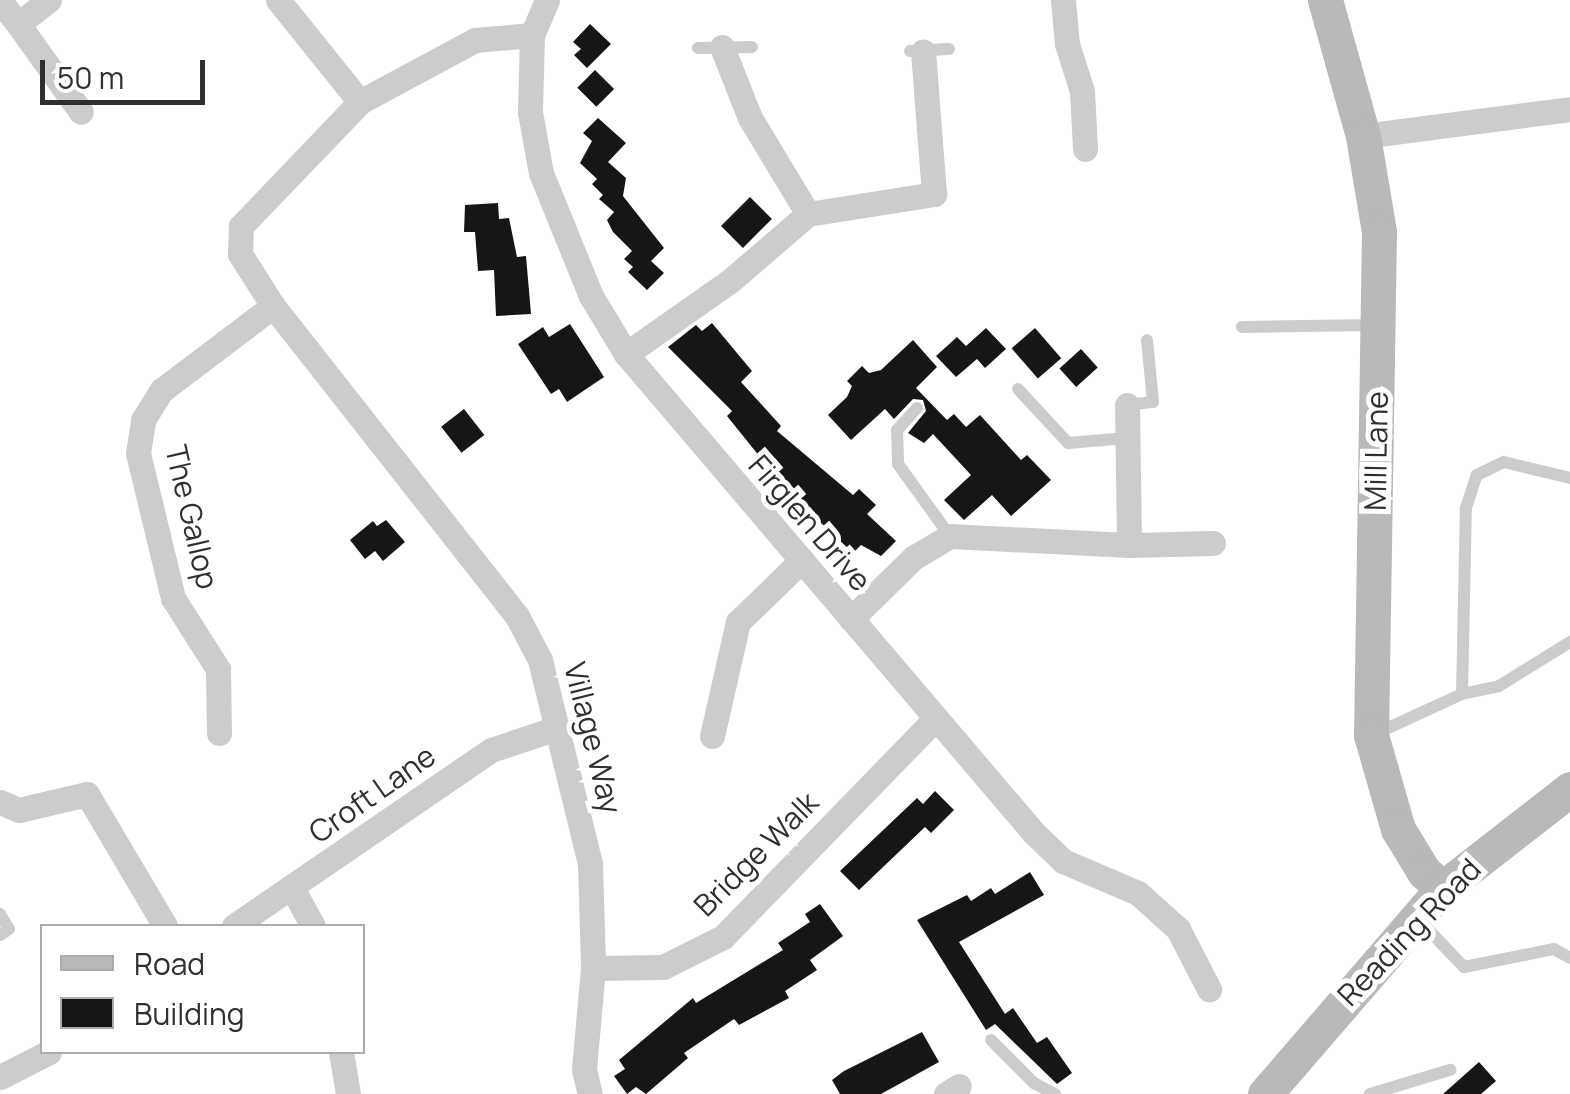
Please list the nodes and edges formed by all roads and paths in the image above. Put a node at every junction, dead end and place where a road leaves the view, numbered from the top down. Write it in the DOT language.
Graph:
graph roads {
  1 [pos="49,0"];
  2 [pos="278,0"];
  3 [pos="547,0"];
  4 [pos="1063,0"];
  5 [pos="1325,0"];
  6 [pos="0,1"];
  7 [pos="18,24"];
  8 [pos="532,35"];
  9 [pos="752,47"];
  10 [pos="710,48"];
  11 [pos="927,51"];
  12 [pos="360,102"];
  13 [pos="1570,109"];
  14 [pos="81,112"];
  15 [pos="1363,136"];
  16 [pos="1085,149"];
  17 [pos="808,214"];
  18 [pos="273,306"];
  19 [pos="1379,325"];
  20 [pos="1242,327"];
  21 [pos="1148,340"];
  22 [pos="626,354"];
  23 [pos="1018,389"];
  24 [pos="1127,405"];
  25 [pos="917,408"];
  26 [pos="1126,438"];
  27 [pos="1570,478"];
  28 [pos="950,536"];
  29 [pos="1212,543"];
  30 [pos="1130,545"];
  31 [pos="802,560"];
  32 [pos="851,619"];
  33 [pos="1570,642"];
  34 [pos="1462,694"];
  35 [pos="933,721"];
  36 [pos="554,729"];
  37 [pos="220,732"];
  38 [pos="1371,735"];
  39 [pos="712,736"];
  40 [pos="1570,789"];
  41 [pos="0,802"];
  42 [pos="292,888"];
  43 [pos="1443,888"];
  44 [pos="0,914"];
  45 [pos="1416,916"];
  46 [pos="164,924"];
  47 [pos="237,924"];
  48 [pos="312,924"];
  49 [pos="0,934"];
  50 [pos="1570,958"];
  51 [pos="594,968"];
  52 [pos="1209,990"];
  53 [pos="991,1040"];
  54 [pos="47,1054"];
  55 [pos="341,1054"];
  56 [pos="1450,1070"];
  57 [pos="14,1081"];
  58 [pos="348,1094"];
  59 [pos="590,1094"];
  60 [pos="1055,1094"];
  61 [pos="1265,1094"];
  62 [pos="1370,1094"];
  1 -- 7 [label="street"];
  2 -- 12 [label="street"];
  3 -- 8 [label="street, Firglen Drive"];
  4 -- 16 [label="street"];
  5 -- 15 [label="street, Mill Lane"];
  6 -- 7 [label="street"];
  7 -- 14 [label="street"];
  8 -- 12 [label="street, Village Way"];
  8 -- 22 [label="street, Firglen Drive"];
  9 -- 10 [label="lane"];
  10 -- 17 [label="street"];
  11 -- 17 [label="street"];
  12 -- 18 [label="street, Village Way"];
  13 -- 15 [label="street"];
  15 -- 19 [label="street, Mill Lane"];
  17 -- 22 [label="street"];
  18 -- 36 [label="street, Village Way"];
  18 -- 37 [label="street, The Gallop"];
  19 -- 20 [label="lane"];
  19 -- 38 [label="street, Mill Lane"];
  21 -- 24 [label="lane"];
  22 -- 31 [label="street, Firglen Drive"];
  23 -- 26 [label="lane"];
  24 -- 26 [label="street"];
  25 -- 28 [label="lane"];
  26 -- 30 [label="street"];
  27 -- 34 [label="lane"];
  28 -- 30 [label="street"];
  28 -- 32 [label="street"];
  29 -- 30 [label="street"];
  31 -- 32 [label="street, Firglen Drive"];
  31 -- 39 [label="street"];
  32 -- 35 [label="street, Firglen Drive"];
  33 -- 34 [label="lane"];
  34 -- 38 [label="lane"];
  35 -- 51 [label="street, Bridge Walk"];
  35 -- 52 [label="street, Firglen Drive"];
  36 -- 42 [label="street, Croft Lane"];
  36 -- 51 [label="street, Village Way"];
  38 -- 43 [label="street, Mill Lane"];
  40 -- 43 [label="street, Reading Road"];
  41 -- 46 [label="street"];
  42 -- 47 [label="street, Croft Lane"];
  42 -- 48 [label="street"];
  43 -- 45 [label="street, Reading Road"];
  44 -- 49 [label="lane"];
  45 -- 50 [label="lane"];
  45 -- 61 [label="street, Reading Road"];
  51 -- 59 [label="street, Village Way"];
  53 -- 60 [label="lane"];
  54 -- 57 [label="street"];
  55 -- 58 [label="street"];
  56 -- 62 [label="lane"];
}
